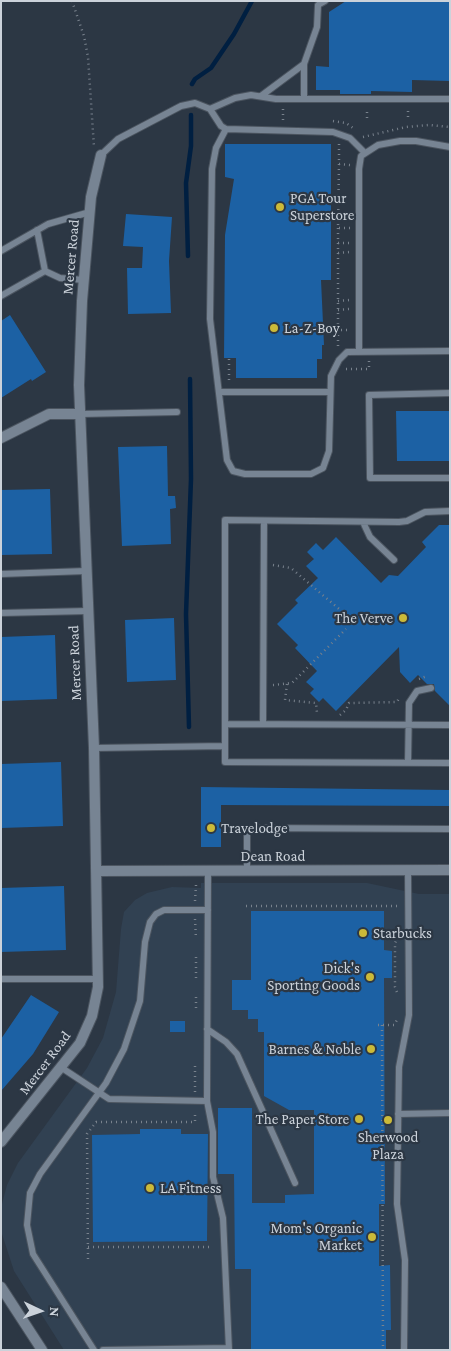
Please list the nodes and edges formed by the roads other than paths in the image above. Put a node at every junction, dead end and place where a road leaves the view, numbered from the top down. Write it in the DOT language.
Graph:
graph roads {
  1 [pos="325,1"];
  2 [pos="317,3"];
  3 [pos="304,64"];
  4 [pos="261,96"];
  5 [pos="304,99"];
  6 [pos="450,99"];
  7 [pos="210,109"];
  8 [pos="226,129"];
  9 [pos="450,147"];
  10 [pos="364,152"];
  11 [pos="101,155"];
  12 [pos="90,212"];
  13 [pos="37,230"];
  14 [pos="1,251"];
  15 [pos="45,271"];
  16 [pos="84,280"];
  17 [pos="1,296"];
  18 [pos="359,351"];
  19 [pos="450,351"];
  20 [pos="219,392"];
  21 [pos="330,392"];
  22 [pos="450,393"];
  23 [pos="176,412"];
  24 [pos="80,414"];
  25 [pos="1,438"];
  26 [pos="450,478"];
  27 [pos="450,511"];
  28 [pos="264,521"];
  29 [pos="363,522"];
  30 [pos="394,560"];
  31 [pos="86,572"];
  32 [pos="1,574"];
  33 [pos="88,611"];
  34 [pos="1,613"];
  35 [pos="432,688"];
  36 [pos="225,724"];
  37 [pos="263,724"];
  38 [pos="408,724"];
  39 [pos="450,725"];
  40 [pos="225,746"];
  41 [pos="94,748"];
  42 [pos="408,763"];
  43 [pos="450,763"];
  44 [pos="450,829"];
  45 [pos="408,870"];
  46 [pos="450,870"];
  47 [pos="208,871"];
  48 [pos="247,871"];
  49 [pos="96,872"];
  50 [pos="208,910"];
  51 [pos="1,979"];
  52 [pos="98,979"];
  53 [pos="207,1029"];
  54 [pos="62,1068"];
  55 [pos="98,1094"];
  56 [pos="207,1101"];
  57 [pos="450,1113"];
  58 [pos="398,1114"];
  59 [pos="1,1142"];
  60 [pos="295,1183"];
  61 [pos="1,1288"];
  62 [pos="229,1349"];
  63 [pos="42,1350"];
  64 [pos="94,1350"];
  65 [pos="103,1350"];
  66 [pos="404,1350"];
  1 -- 2 [label="lane"];
  2 -- 3 [label="lane"];
  3 -- 4 [label="lane"];
  3 -- 5 [label="lane"];
  4 -- 5 [label="lane"];
  4 -- 7 [label="lane"];
  5 -- 6 [label="lane"];
  7 -- 8 [label="lane"];
  7 -- 11 [label="lane"];
  8 -- 10 [label="lane"];
  8 -- 20 [label="lane"];
  9 -- 10 [label="lane"];
  10 -- 18 [label="lane"];
  11 -- 12 [label="street, Mercer Road"];
  12 -- 13 [label="lane"];
  12 -- 16 [label="street, Mercer Road"];
  13 -- 14 [label="lane"];
  13 -- 15 [label="lane"];
  15 -- 16 [label="lane"];
  15 -- 17 [label="lane"];
  16 -- 24 [label="street, Mercer Road"];
  18 -- 19 [label="lane"];
  18 -- 21 [label="lane"];
  20 -- 21 [label="lane"];
  20 -- 21 [label="lane"];
  22 -- 26 [label="lane"];
  23 -- 24 [label="lane"];
  24 -- 25 [label="street"];
  24 -- 31 [label="street, Mercer Road"];
  27 -- 29 [label="lane"];
  28 -- 29 [label="lane"];
  28 -- 36 [label="lane"];
  28 -- 37 [label="lane"];
  29 -- 30 [label="lane"];
  31 -- 32 [label="lane"];
  31 -- 33 [label="street, Mercer Road"];
  33 -- 34 [label="lane"];
  33 -- 41 [label="street, Mercer Road"];
  35 -- 38 [label="lane"];
  36 -- 37 [label="lane"];
  36 -- 40 [label="lane"];
  37 -- 38 [label="lane"];
  38 -- 39 [label="lane"];
  38 -- 42 [label="lane"];
  40 -- 41 [label="lane"];
  40 -- 42 [label="lane"];
  41 -- 49 [label="street, Mercer Road"];
  42 -- 43 [label="lane"];
  44 -- 48 [label="lane"];
  45 -- 46 [label="street, Dean Road"];
  45 -- 48 [label="street, Dean Road"];
  45 -- 58 [label="lane"];
  47 -- 48 [label="street, Dean Road"];
  47 -- 49 [label="street, Dean Road"];
  47 -- 50 [label="lane"];
  49 -- 52 [label="street, Mercer Road"];
  50 -- 53 [label="lane"];
  50 -- 55 [label="lane"];
  51 -- 52 [label="lane"];
  52 -- 54 [label="street, Mercer Road"];
  53 -- 56 [label="lane"];
  53 -- 60 [label="lane"];
  54 -- 55 [label="lane"];
  54 -- 59 [label="street, Mercer Road"];
  55 -- 56 [label="lane"];
  55 -- 64 [label="lane"];
  56 -- 62 [label="lane"];
  57 -- 58 [label="lane"];
  58 -- 66 [label="lane"];
  61 -- 63 [label="street"];
  62 -- 65 [label="lane"];
}
